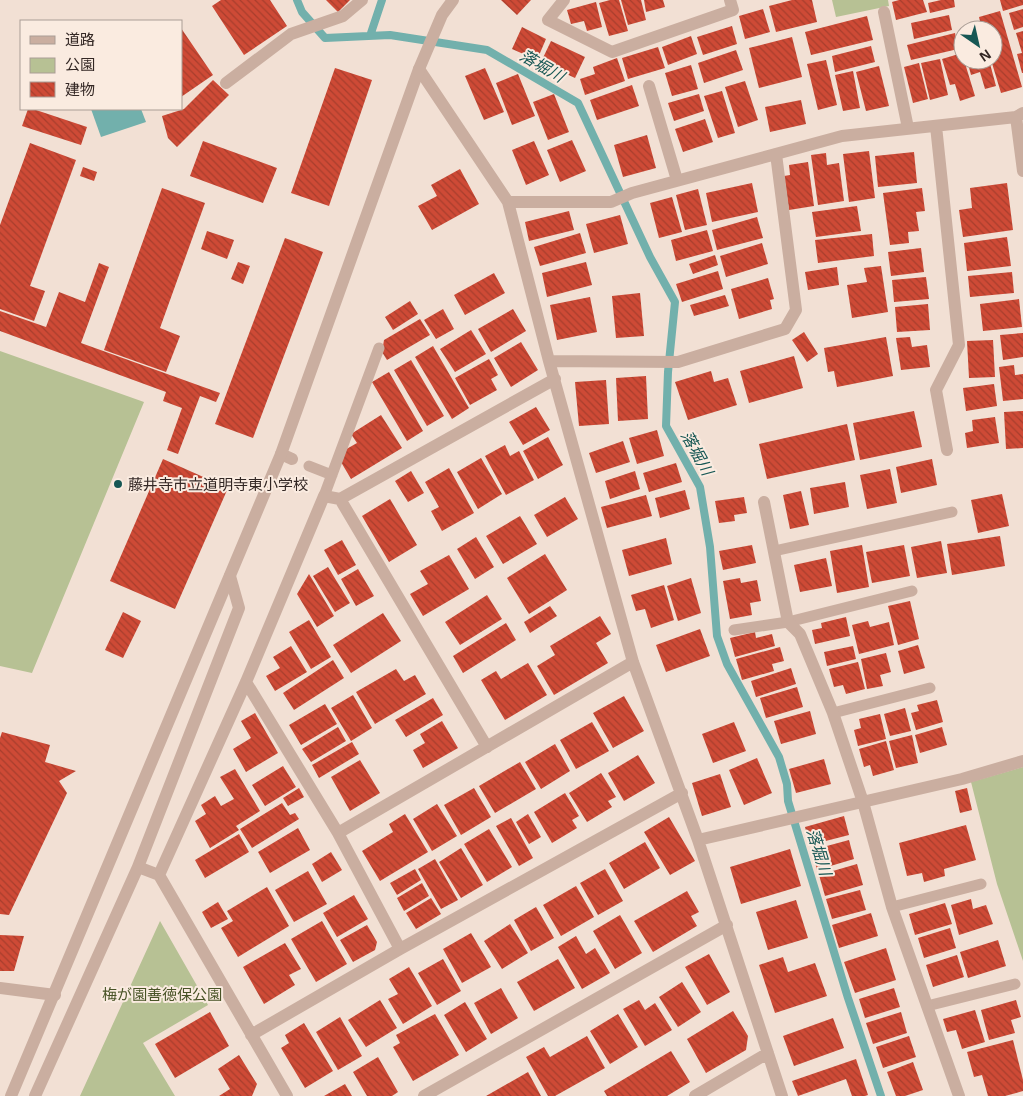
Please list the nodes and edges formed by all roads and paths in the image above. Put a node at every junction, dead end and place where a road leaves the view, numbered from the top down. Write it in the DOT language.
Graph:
graph roads {
  1 [pos="362,0"];
  2 [pos="453,0"];
  3 [pos="564,0"];
  4 [pos="730,0"];
  5 [pos="884,12"];
  6 [pos="419,70"];
  7 [pos="226,83"];
  8 [pos="649,86"];
  9 [pos="1020,115"];
  10 [pos="936,126"];
  11 [pos="908,128"];
  12 [pos="776,154"];
  13 [pos="1023,171"];
  14 [pos="678,180"];
  15 [pos="508,202"];
  16 [pos="379,348"];
  17 [pos="549,361"];
  18 [pos="555,379"];
  19 [pos="947,450"];
  20 [pos="309,466"];
  21 [pos="332,475"];
  22 [pos="324,496"];
  23 [pos="340,498"];
  24 [pos="764,502"];
  25 [pos="952,512"];
  26 [pos="774,551"];
  27 [pos="230,576"];
  28 [pos="912,591"];
  29 [pos="788,622"];
  30 [pos="734,630"];
  31 [pos="633,662"];
  32 [pos="246,682"];
  33 [pos="930,688"];
  34 [pos="833,713"];
  35 [pos="487,747"];
  36 [pos="1023,761"];
  37 [pos="682,793"];
  38 [pos="863,802"];
  39 [pos="338,833"];
  40 [pos="698,840"];
  41 [pos="138,866"];
  42 [pos="159,875"];
  43 [pos="980,884"];
  44 [pos="892,907"];
  45 [pos="726,925"];
  46 [pos="400,949"];
  47 [pos="1015,984"];
  48 [pos="0,988"];
  49 [pos="55,994"];
  50 [pos="927,1006"];
  51 [pos="251,1035"];
  52 [pos="768,1053"];
  53 [pos="12,1096"];
  54 [pos="36,1096"];
  55 [pos="287,1096"];
  56 [pos="424,1096"];
  57 [pos="694,1096"];
  58 [pos="782,1096"];
  59 [pos="959,1096"];
  1 -- 7 [label="street"];
  2 -- 6 [label="street"];
  3 -- 4 [label="street"];
  5 -- 11 [label="street"];
  6 -- 15 [label="street"];
  6 -- 27 [label="street"];
  8 -- 14 [label="street"];
  9 -- 10 [label="street"];
  9 -- 13 [label="street"];
  10 -- 11 [label="street"];
  10 -- 19 [label="street"];
  11 -- 12 [label="street"];
  12 -- 14 [label="street"];
  12 -- 17 [label="street"];
  14 -- 15 [label="street"];
  15 -- 17 [label="street"];
  16 -- 21 [label="lane"];
  17 -- 18 [label="street"];
  18 -- 23 [label="street"];
  18 -- 31 [label="street"];
  20 -- 21 [label="lane"];
  21 -- 22 [label="lane"];
  22 -- 23 [label="street"];
  22 -- 32 [label="street"];
  23 -- 35 [label="street"];
  24 -- 26 [label="street"];
  25 -- 26 [label="lane"];
  26 -- 29 [label="street"];
  27 -- 41 [label="street"];
  27 -- 49 [label="street"];
  28 -- 29 [label="lane"];
  29 -- 30 [label="lane"];
  29 -- 34 [label="street"];
  31 -- 35 [label="street"];
  31 -- 37 [label="street"];
  32 -- 39 [label="street"];
  32 -- 42 [label="street"];
  33 -- 34 [label="lane"];
  34 -- 38 [label="street"];
  35 -- 39 [label="street"];
  36 -- 38 [label="street"];
  37 -- 40 [label="street"];
  37 -- 46 [label="street"];
  38 -- 40 [label="street"];
  38 -- 44 [label="street"];
  39 -- 46 [label="street"];
  40 -- 45 [label="street"];
  41 -- 42 [label="street"];
  41 -- 54 [label="street"];
  42 -- 51 [label="street"];
  43 -- 44 [label="lane"];
  44 -- 50 [label="street"];
  45 -- 52 [label="street"];
  45 -- 56 [label="street"];
  46 -- 51 [label="street"];
  47 -- 50 [label="lane"];
  48 -- 49 [label="street"];
  49 -- 53 [label="street"];
  50 -- 59 [label="street"];
  51 -- 55 [label="street"];
  52 -- 57 [label="street"];
  52 -- 58 [label="street"];
}
